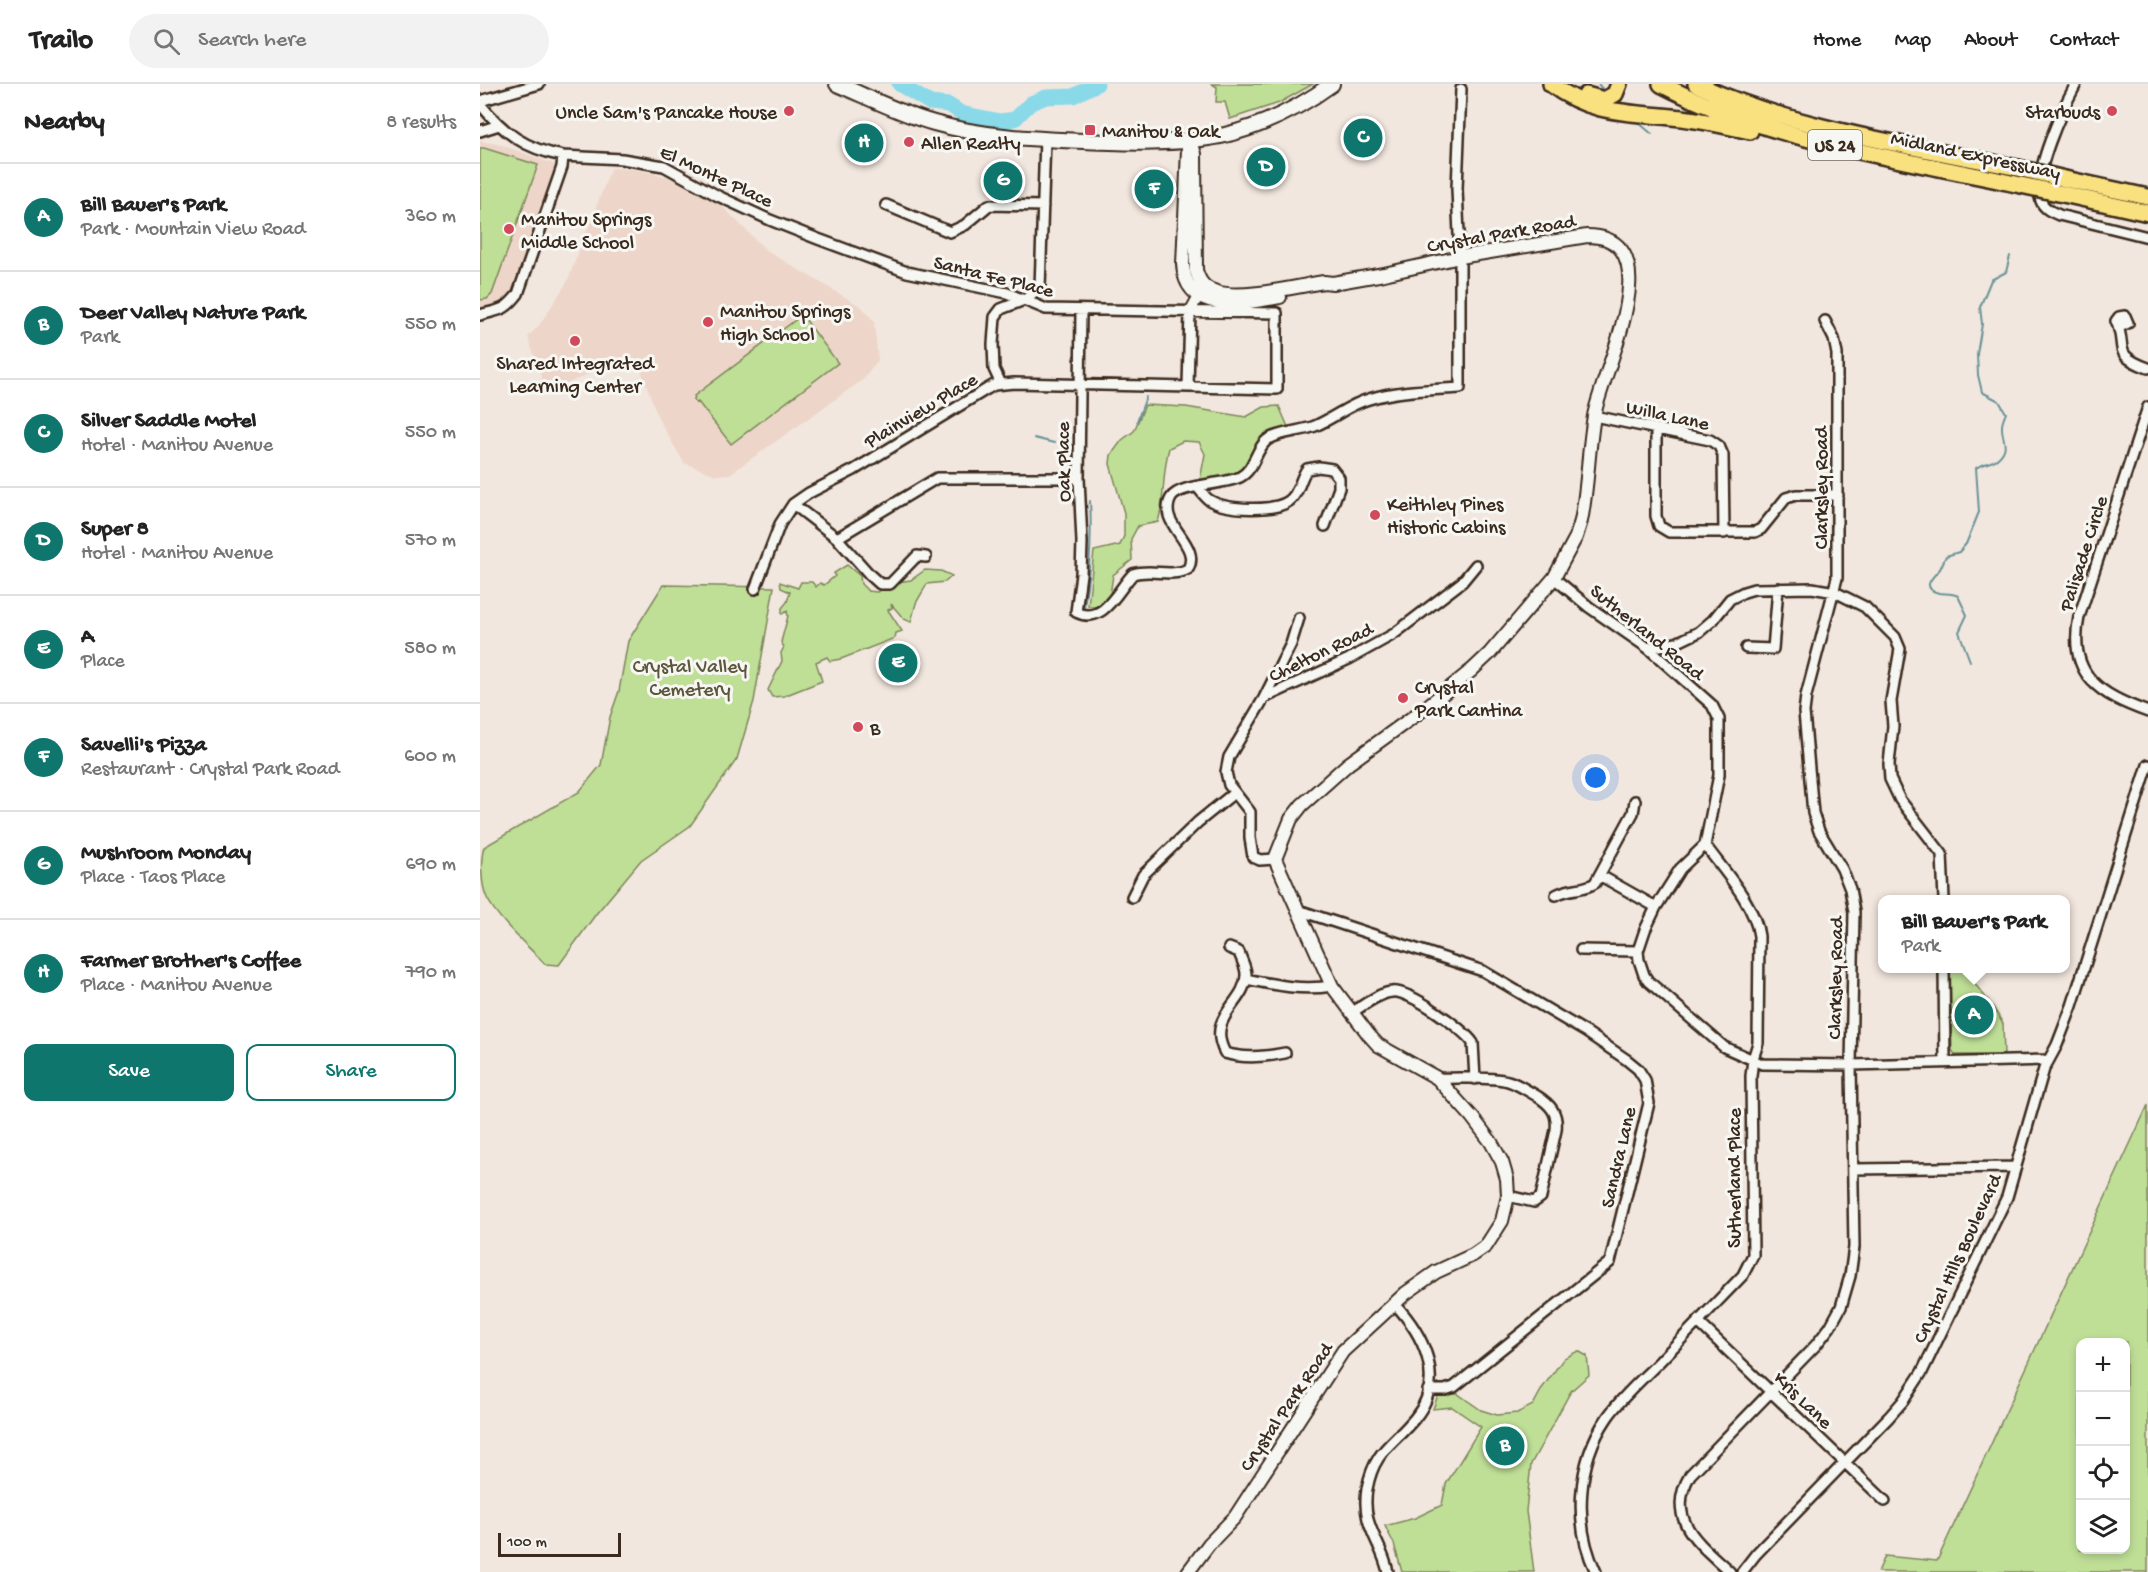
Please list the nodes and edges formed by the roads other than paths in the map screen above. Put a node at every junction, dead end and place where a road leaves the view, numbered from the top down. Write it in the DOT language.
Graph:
graph roads {
  1 [pos="539,84"];
  2 [pos="837,84"];
  3 [pos="1332,84"];
  4 [pos="1551,84"];
  5 [pos="1568,84"];
  6 [pos="1619,84"];
  7 [pos="1661,84"];
  8 [pos="1696,84"];
  9 [pos="2076,84"];
  10 [pos="1461,89"];
  11 [pos="480,102"];
  12 [pos="499,125"];
  13 [pos="480,131"];
  14 [pos="1045,139"];
  15 [pos="1190,139"];
  16 [pos="563,156"];
  17 [pos="1884,156"];
  18 [pos="2017,176"];
  19 [pos="2064,187"];
  20 [pos="2148,198"];
  21 [pos="886,205"];
  22 [pos="1043,206"];
  23 [pos="2148,213"];
  24 [pos="2148,237"];
  25 [pos="818,239"];
  26 [pos="1460,257"];
  27 [pos="1201,291"];
  28 [pos="1024,300"];
  29 [pos="1081,310"];
  30 [pos="1190,312"];
  31 [pos="480,315"];
  32 [pos="1825,321"];
  33 [pos="2120,327"];
  34 [pos="2148,368"];
  35 [pos="1001,384"];
  36 [pos="1079,384"];
  37 [pos="1188,386"];
  38 [pos="1277,389"];
  39 [pos="2148,407"];
  40 [pos="1594,416"];
  41 [pos="1656,430"];
  42 [pos="1079,478"];
  43 [pos="1198,488"];
  44 [pos="1838,495"];
  45 [pos="793,504"];
  46 [pos="1324,526"];
  47 [pos="1724,533"];
  48 [pos="837,538"];
  49 [pos="926,557"];
  50 [pos="1476,565"];
  51 [pos="1554,578"];
  52 [pos="1778,588"];
  53 [pos="754,589"];
  54 [pos="1835,592"];
  55 [pos="1299,618"];
  56 [pos="1648,648"];
  57 [pos="1746,648"];
  58 [pos="1264,698"];
  59 [pos="2148,712"];
  60 [pos="2148,765"];
  61 [pos="1234,793"];
  62 [pos="1635,801"];
  63 [pos="1705,845"];
  64 [pos="1275,859"];
  65 [pos="1600,876"];
  66 [pos="1556,895"];
  67 [pos="1944,895"];
  68 [pos="1132,897"];
  69 [pos="1656,906"];
  70 [pos="1298,910"];
  71 [pos="1229,948"];
  72 [pos="1581,950"];
  73 [pos="1638,951"];
  74 [pos="1944,973"];
  75 [pos="1246,980"];
  76 [pos="1332,986"];
  77 [pos="1351,1013"];
  78 [pos="1285,1053"];
  79 [pos="1753,1059"];
  80 [pos="2047,1060"];
  81 [pos="1945,1062"];
  82 [pos="1851,1065"];
  83 [pos="1437,1078"];
  84 [pos="1475,1079"];
  85 [pos="2016,1167"];
  86 [pos="1853,1169"];
  87 [pos="1508,1196"];
  88 [pos="1394,1303"];
  89 [pos="1698,1322"];
  90 [pos="1428,1390"];
  91 [pos="1770,1391"];
  92 [pos="1843,1463"];
  93 [pos="1885,1501"];
  94 [pos="1188,1572"];
  95 [pos="1388,1572"];
  96 [pos="1596,1572"];
  97 [pos="1730,1572"];
  98 [pos="1742,1572"];
  1 -- 11 [label="street"];
  2 -- 14 [label="main road"];
  3 -- 15 [label="main road"];
  4 -- 17 [label="highway"];
  5 -- 6 [label="highway"];
  7 -- 17 [label="highway, Midland Expressway / US 24"];
  8 -- 18 [label="highway, Midland Expressway / US 24"];
  9 -- 24 [label="street"];
  10 -- 26 [label="street"];
  11 -- 12 [label="street, El Monte Place"];
  12 -- 13 [label="street"];
  12 -- 16 [label="street, El Monte Place"];
  14 -- 15 [label="main road"];
  14 -- 22 [label="street"];
  15 -- 27 [label="street"];
  16 -- 25 [label="street, El Monte Place"];
  16 -- 31 [label="street"];
  17 -- 18 [label="highway, Midland Expressway / US 24"];
  18 -- 19 [label="highway, Midland Expressway / US 24, bridge"];
  19 -- 20 [label="highway, Midland Expressway / US 24"];
  19 -- 23 [label="highway, Midland Expressway / US 24"];
  21 -- 22 [label="street"];
  22 -- 28 [label="street"];
  25 -- 28 [label="street, Santa Fe Place"];
  26 -- 27 [label="street, Crystal Park Road"];
  26 -- 40 [label="street, Crystal Park Road"];
  26 -- 43 [label="street"];
  27 -- 30 [label="street"];
  28 -- 29 [label="street, Santa Fe Place"];
  28 -- 35 [label="street"];
  29 -- 30 [label="street, Santa Fe Place"];
  29 -- 36 [label="street, Oak Place"];
  30 -- 37 [label="street"];
  30 -- 38 [label="street, Santa Fe Place"];
  32 -- 44 [label="street, Clarksley Road"];
  33 -- 34 [label="street"];
  35 -- 36 [label="street, Plainview Place"];
  35 -- 45 [label="street, Plainview Place"];
  36 -- 37 [label="street, Plainview Place"];
  36 -- 42 [label="street, Oak Place"];
  37 -- 38 [label="street, Plainview Place"];
  39 -- 59 [label="street, Palisade Circle"];
  40 -- 41 [label="street, Willa Lane"];
  40 -- 51 [label="street, Crystal Park Road"];
  41 -- 47 [label="street, Willa Lane"];
  41 -- 47 [label="street"];
  42 -- 43 [label="street, Oak Place"];
  42 -- 48 [label="street"];
  43 -- 46 [label="street"];
  44 -- 47 [label="street"];
  44 -- 54 [label="street, Clarksley Road"];
  45 -- 48 [label="street"];
  45 -- 53 [label="street, Plainview Place"];
  48 -- 49 [label="street"];
  50 -- 58 [label="street, Chelton Road"];
  51 -- 56 [label="street, Sutherland Road"];
  51 -- 64 [label="street, Crystal Park Road"];
  52 -- 54 [label="street"];
  52 -- 56 [label="street"];
  52 -- 57 [label="street"];
  54 -- 67 [label="street"];
  54 -- 82 [label="street, Clarksley Road"];
  55 -- 58 [label="street"];
  56 -- 63 [label="street, Sutherland Road"];
  58 -- 61 [label="street, Chelton Road"];
  60 -- 80 [label="street, Crystal Hills Boulevard"];
  61 -- 64 [label="street, Chelton Road"];
  61 -- 68 [label="street"];
  62 -- 65 [label="street"];
  63 -- 69 [label="street"];
  63 -- 79 [label="street, Sutherland Place"];
  64 -- 70 [label="street, Crystal Park Road"];
  65 -- 66 [label="street"];
  65 -- 69 [label="street"];
  69 -- 73 [label="street"];
  70 -- 76 [label="street, Crystal Park Road"];
  70 -- 90 [label="street, Sandra Lane"];
  71 -- 75 [label="street"];
  72 -- 73 [label="street"];
  73 -- 79 [label="street"];
  74 -- 81 [label="street"];
  75 -- 76 [label="street"];
  75 -- 78 [label="street"];
  76 -- 77 [label="street, Crystal Park Road"];
  77 -- 83 [label="street, Crystal Park Road"];
  77 -- 84 [label="street"];
  79 -- 82 [label="street"];
  79 -- 89 [label="street, Sutherland Place"];
  80 -- 81 [label="street"];
  80 -- 85 [label="street, Crystal Hills Boulevard"];
  81 -- 82 [label="street"];
  82 -- 86 [label="street, Clarksley Road"];
  83 -- 84 [label="street"];
  83 -- 87 [label="street, Crystal Park Road"];
  84 -- 87 [label="street"];
  85 -- 86 [label="street"];
  85 -- 92 [label="street, Crystal Hills Boulevard"];
  86 -- 91 [label="street, Clarksley Road"];
  87 -- 88 [label="street, Crystal Park Road"];
  88 -- 90 [label="street"];
  88 -- 94 [label="street, Crystal Park Road"];
  89 -- 91 [label="street, Kris Lane"];
  89 -- 96 [label="street, Sutherland Place"];
  90 -- 95 [label="street"];
  91 -- 92 [label="street, Kris Lane"];
  91 -- 97 [label="street, Clarksley Road"];
  92 -- 93 [label="street, Kris Lane"];
  92 -- 98 [label="street, Crystal Hills Boulevard"];
}
